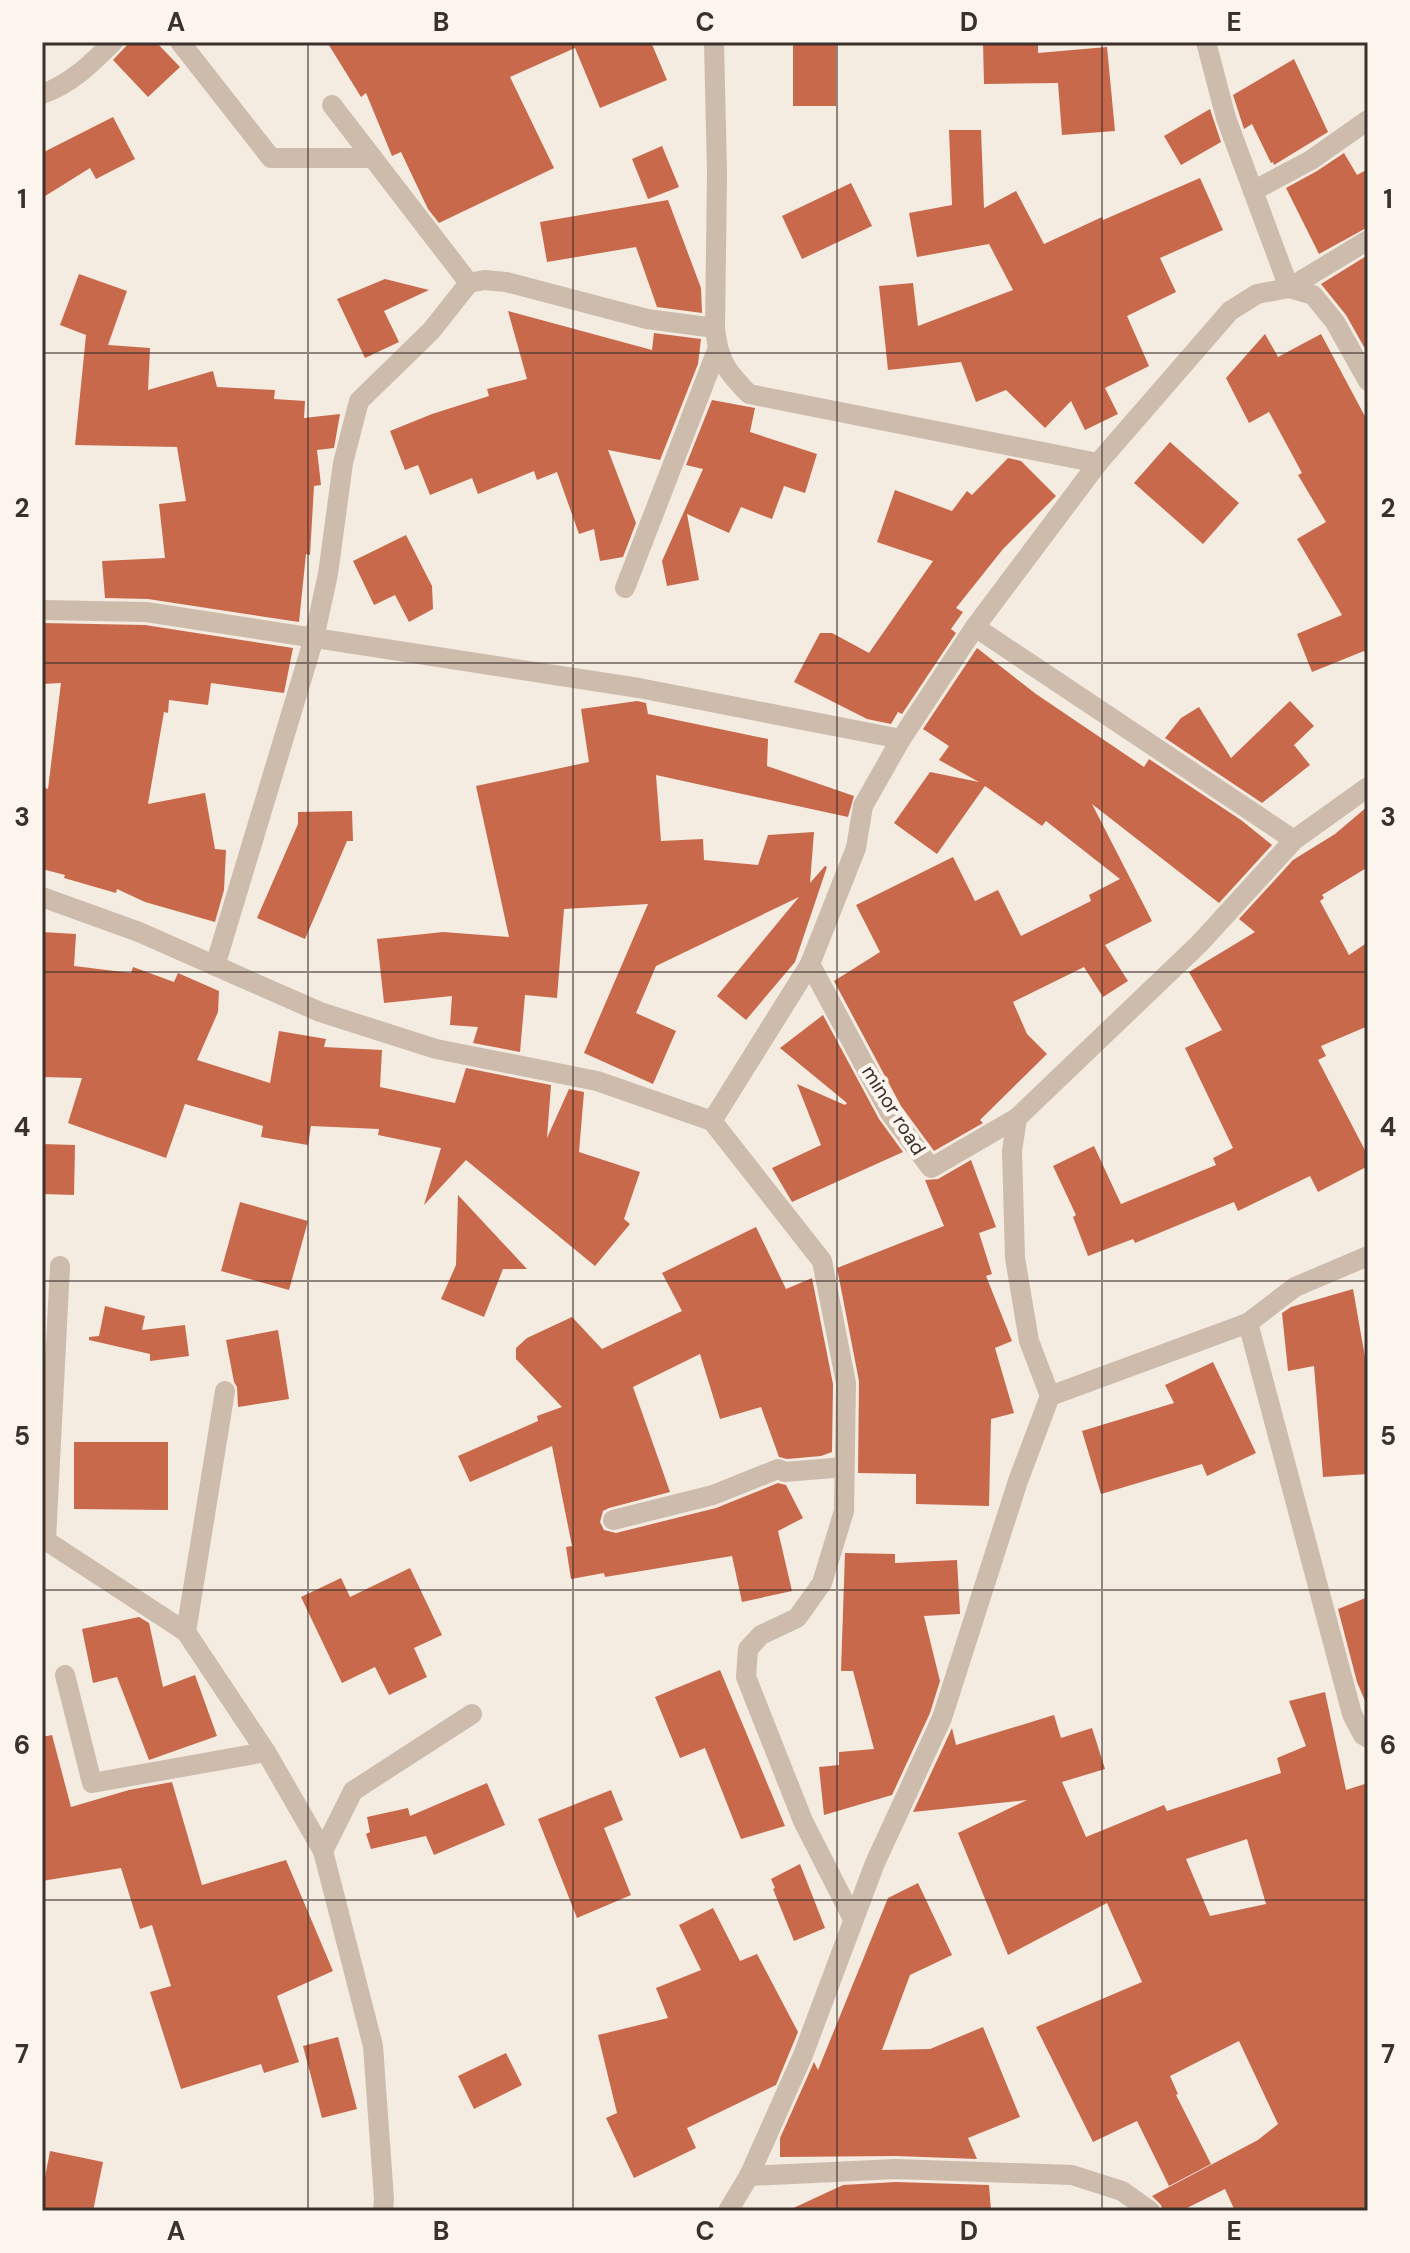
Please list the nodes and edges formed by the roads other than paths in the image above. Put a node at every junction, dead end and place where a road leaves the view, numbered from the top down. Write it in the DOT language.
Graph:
graph roads {
  1 [pos="113,42"];
  2 [pos="180,42"];
  3 [pos="714,42"];
  4 [pos="1206,42"];
  5 [pos="42,94"];
  6 [pos="332,105"];
  7 [pos="1368,120"];
  8 [pos="373,158"];
  9 [pos="1253,191"];
  10 [pos="1368,240"];
  11 [pos="469,283"];
  12 [pos="1289,288"];
  13 [pos="715,328"];
  14 [pos="717,350"];
  15 [pos="1368,381"];
  16 [pos="1098,463"];
  17 [pos="625,588"];
  18 [pos="42,610"];
  19 [pos="975,627"];
  20 [pos="314,638"];
  21 [pos="901,739"];
  22 [pos="1368,787"];
  23 [pos="1294,840"];
  24 [pos="42,897"];
  25 [pos="810,964"];
  26 [pos="215,966"];
  27 [pos="1017,1118"];
  28 [pos="712,1121"];
  29 [pos="1368,1256"];
  30 [pos="60,1266"];
  31 [pos="1248,1323"];
  32 [pos="225,1391"];
  33 [pos="1050,1396"];
  34 [pos="844,1467"];
  35 [pos="613,1520"];
  36 [pos="44,1539"];
  37 [pos="186,1632"];
  38 [pos="65,1675"];
  39 [pos="472,1714"];
  40 [pos="1368,1738"];
  41 [pos="266,1752"];
  42 [pos="323,1851"];
  43 [pos="853,1919"];
  44 [pos="749,2176"];
  45 [pos="383,2211"];
  46 [pos="728,2211"];
  47 [pos="1150,2211"];
  1 -- 5 [label="street"];
  2 -- 8 [label="street"];
  3 -- 13 [label="street"];
  4 -- 9 [label="street"];
  6 -- 8 [label="street"];
  7 -- 9 [label="street"];
  8 -- 11 [label="street"];
  9 -- 12 [label="street"];
  10 -- 12 [label="street"];
  11 -- 13 [label="street"];
  11 -- 20 [label="street"];
  12 -- 15 [label="street"];
  12 -- 16 [label="street"];
  13 -- 14 [label="street"];
  14 -- 16 [label="street"];
  14 -- 17 [label="street"];
  16 -- 19 [label="street"];
  18 -- 20 [label="street"];
  19 -- 21 [label="street"];
  19 -- 23 [label="street"];
  20 -- 21 [label="street"];
  20 -- 26 [label="street"];
  21 -- 25 [label="street"];
  22 -- 23 [label="street"];
  23 -- 27 [label="street"];
  24 -- 26 [label="street"];
  25 -- 27 [label="street, minor road"];
  25 -- 28 [label="street"];
  26 -- 28 [label="street"];
  27 -- 33 [label="street"];
  28 -- 34 [label="street"];
  29 -- 31 [label="street"];
  30 -- 36 [label="street"];
  31 -- 33 [label="street"];
  31 -- 40 [label="street"];
  32 -- 37 [label="street"];
  33 -- 43 [label="street"];
  34 -- 35 [label="street"];
  34 -- 43 [label="street"];
  36 -- 37 [label="street"];
  37 -- 41 [label="street"];
  38 -- 41 [label="street"];
  39 -- 42 [label="street"];
  41 -- 42 [label="street"];
  42 -- 45 [label="street"];
  43 -- 44 [label="street"];
  44 -- 46 [label="street"];
  44 -- 47 [label="street"];
}
